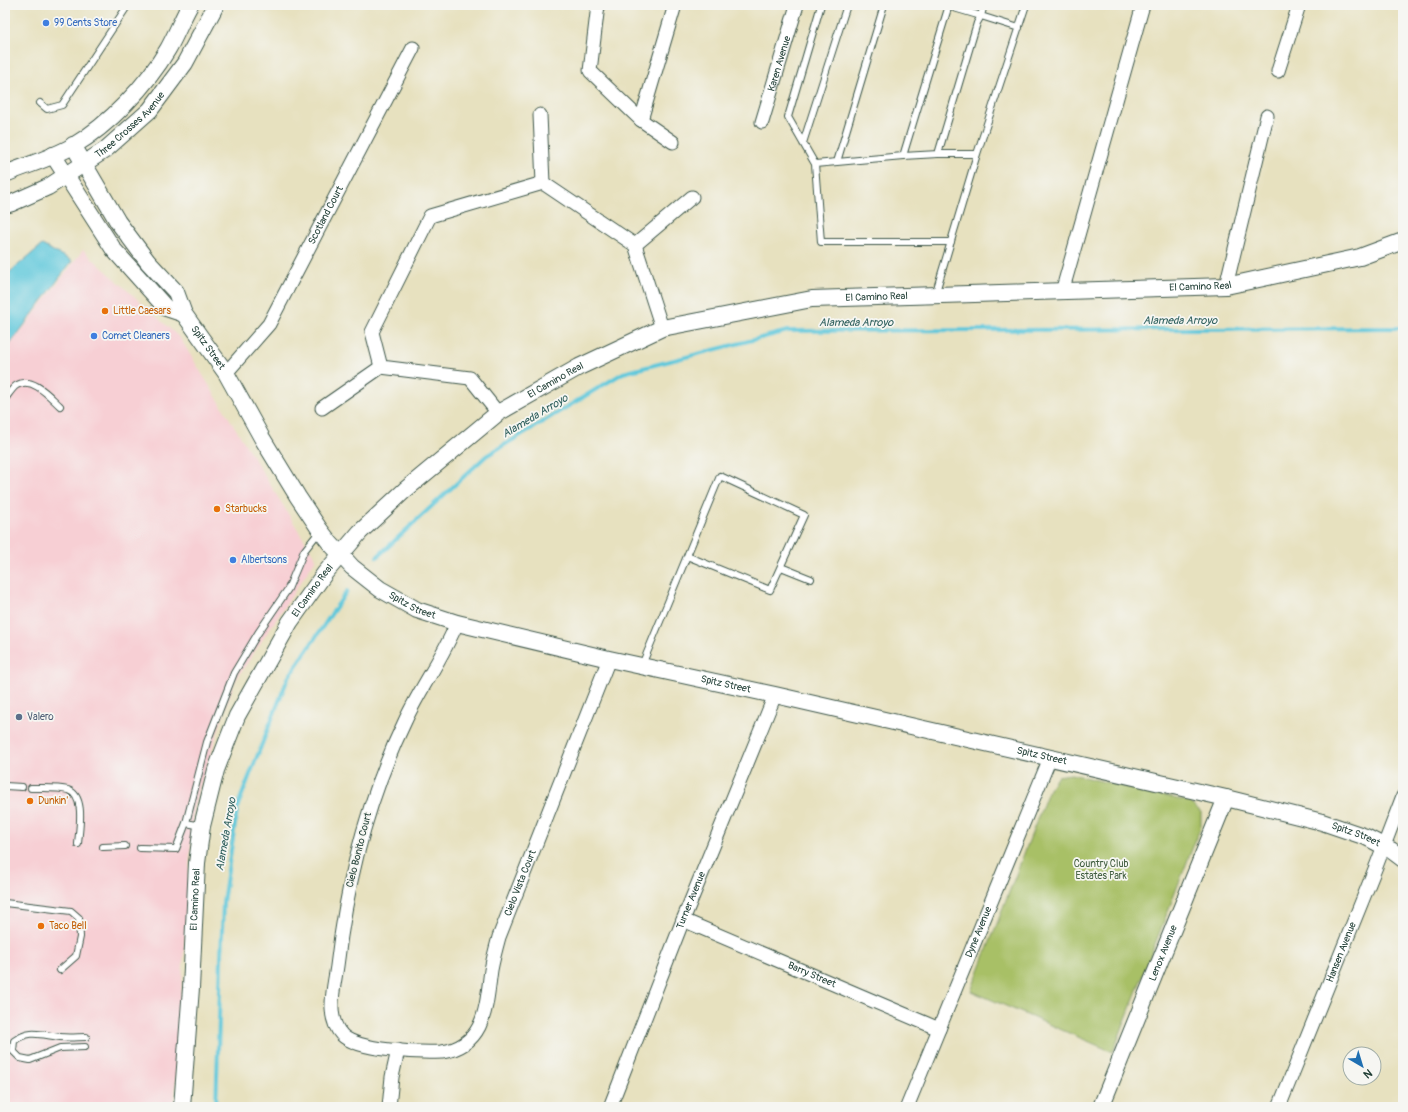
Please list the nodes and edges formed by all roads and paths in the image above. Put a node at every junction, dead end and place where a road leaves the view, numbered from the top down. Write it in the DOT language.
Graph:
graph roads {
  1 [pos="128,5"];
  2 [pos="190,5"];
  3 [pos="216,5"];
  4 [pos="598,5"];
  5 [pos="675,5"];
  6 [pos="797,5"];
  7 [pos="821,5"];
  8 [pos="848,5"];
  9 [pos="884,5"];
  10 [pos="984,5"];
  11 [pos="1026,5"];
  12 [pos="1143,5"];
  13 [pos="1299,5"];
  14 [pos="947,6"];
  15 [pos="981,16"];
  16 [pos="1019,28"];
  17 [pos="413,48"];
  18 [pos="1278,71"];
  19 [pos="40,103"];
  20 [pos="540,115"];
  21 [pos="1267,116"];
  22 [pos="640,120"];
  23 [pos="762,122"];
  24 [pos="673,142"];
  25 [pos="803,143"];
  26 [pos="73,146"];
  27 [pos="938,154"];
  28 [pos="977,154"];
  29 [pos="53,155"];
  30 [pos="902,156"];
  31 [pos="837,162"];
  32 [pos="84,164"];
  33 [pos="815,164"];
  34 [pos="5,174"];
  35 [pos="67,176"];
  36 [pos="543,183"];
  37 [pos="692,197"];
  38 [pos="5,205"];
  39 [pos="1403,241"];
  40 [pos="951,242"];
  41 [pos="635,245"];
  42 [pos="1226,286"];
  43 [pos="1062,292"];
  44 [pos="934,296"];
  45 [pos="184,314"];
  46 [pos="662,328"];
  47 [pos="381,368"];
  48 [pos="226,373"];
  49 [pos="5,399"];
  50 [pos="60,406"];
  51 [pos="322,408"];
  52 [pos="498,413"];
  53 [pos="320,530"];
  54 [pos="341,554"];
  55 [pos="687,556"];
  56 [pos="781,567"];
  57 [pos="811,579"];
  58 [pos="457,623"];
  59 [pos="609,659"];
  60 [pos="642,666"];
  61 [pos="775,695"];
  62 [pos="1050,758"];
  63 [pos="5,786"];
  64 [pos="22,787"];
  65 [pos="31,788"];
  66 [pos="1403,796"];
  67 [pos="1226,798"];
  68 [pos="186,824"];
  69 [pos="202,826"];
  70 [pos="78,844"];
  71 [pos="125,846"];
  72 [pos="1384,846"];
  73 [pos="103,847"];
  74 [pos="140,848"];
  75 [pos="1403,859"];
  76 [pos="5,904"];
  77 [pos="683,920"];
  78 [pos="60,970"];
  79 [pos="939,1030"];
  80 [pos="86,1037"];
  81 [pos="85,1047"];
  82 [pos="398,1050"];
  83 [pos="182,1107"];
  84 [pos="389,1107"];
  85 [pos="610,1107"];
  86 [pos="907,1107"];
  87 [pos="1101,1107"];
  88 [pos="1279,1107"];
  1 -- 19 [label="lane"];
  2 -- 26 [label="street, Three Crosses Avenue"];
  3 -- 32 [label="street, Three Crosses Avenue"];
  4 -- 22 [label="street"];
  5 -- 22 [label="street"];
  6 -- 23 [label="street, Karen Avenue"];
  7 -- 25 [label="lane"];
  8 -- 25 [label="lane"];
  9 -- 31 [label="lane"];
  10 -- 15 [label="lane"];
  11 -- 16 [label="lane"];
  12 -- 43 [label="street"];
  13 -- 18 [label="street"];
  14 -- 15 [label="lane"];
  14 -- 30 [label="lane"];
  15 -- 16 [label="lane"];
  15 -- 27 [label="lane"];
  16 -- 28 [label="lane"];
  17 -- 48 [label="street, Scotland Court"];
  20 -- 36 [label="street"];
  21 -- 42 [label="street"];
  22 -- 24 [label="street"];
  25 -- 33 [label="lane"];
  26 -- 29 [label="street, Three Crosses Avenue"];
  26 -- 32 [label="street, Spitz Street"];
  27 -- 28 [label="lane"];
  27 -- 30 [label="lane"];
  28 -- 40 [label="lane"];
  29 -- 34 [label="street, Three Crosses Avenue"];
  29 -- 35 [label="street"];
  30 -- 31 [label="lane"];
  31 -- 33 [label="lane"];
  32 -- 35 [label="street, Three Crosses Avenue"];
  32 -- 45 [label="street, Spitz Street"];
  33 -- 40 [label="lane"];
  35 -- 38 [label="street, Three Crosses Avenue"];
  35 -- 45 [label="street"];
  36 -- 41 [label="street"];
  36 -- 47 [label="street"];
  37 -- 41 [label="street"];
  39 -- 42 [label="street, El Camino Real"];
  40 -- 44 [label="lane"];
  41 -- 46 [label="street"];
  42 -- 43 [label="street, El Camino Real"];
  43 -- 44 [label="street, El Camino Real"];
  44 -- 46 [label="street, El Camino Real"];
  45 -- 48 [label="street, Spitz Street"];
  46 -- 52 [label="street, El Camino Real"];
  47 -- 51 [label="street"];
  47 -- 52 [label="street"];
  48 -- 53 [label="street, Spitz Street"];
  49 -- 50 [label="lane"];
  52 -- 54 [label="street, El Camino Real"];
  53 -- 54 [label="street, Spitz Street"];
  53 -- 68 [label="lane"];
  54 -- 58 [label="street, Spitz Street"];
  54 -- 69 [label="street, El Camino Real"];
  55 -- 56 [label="lane"];
  55 -- 56 [label="lane"];
  55 -- 60 [label="lane"];
  56 -- 57 [label="lane"];
  58 -- 59 [label="street, Spitz Street"];
  58 -- 82 [label="street, Cielo Bonito Court"];
  59 -- 60 [label="street, Spitz Street"];
  59 -- 82 [label="street, Cielo Vista Court"];
  60 -- 61 [label="street, Spitz Street"];
  61 -- 62 [label="street, Spitz Street"];
  61 -- 77 [label="street, Turner Avenue"];
  62 -- 67 [label="street, Spitz Street"];
  62 -- 79 [label="street, Dyne Avenue"];
  63 -- 64 [label="lane"];
  65 -- 70 [label="lane"];
  66 -- 72 [label="street, Hansen Avenue"];
  67 -- 72 [label="street, Spitz Street"];
  67 -- 87 [label="street, Lenox Avenue"];
  68 -- 69 [label="lane"];
  68 -- 74 [label="lane"];
  69 -- 83 [label="street, El Camino Real"];
  71 -- 73 [label="lane"];
  72 -- 75 [label="street, Spitz Street"];
  72 -- 88 [label="street, Hansen Avenue"];
  76 -- 78 [label="lane"];
  77 -- 79 [label="street, Barry Street"];
  77 -- 85 [label="street, Turner Avenue"];
  79 -- 86 [label="street, Dyne Avenue"];
  80 -- 81 [label="lane"];
  82 -- 84 [label="street"];
}
